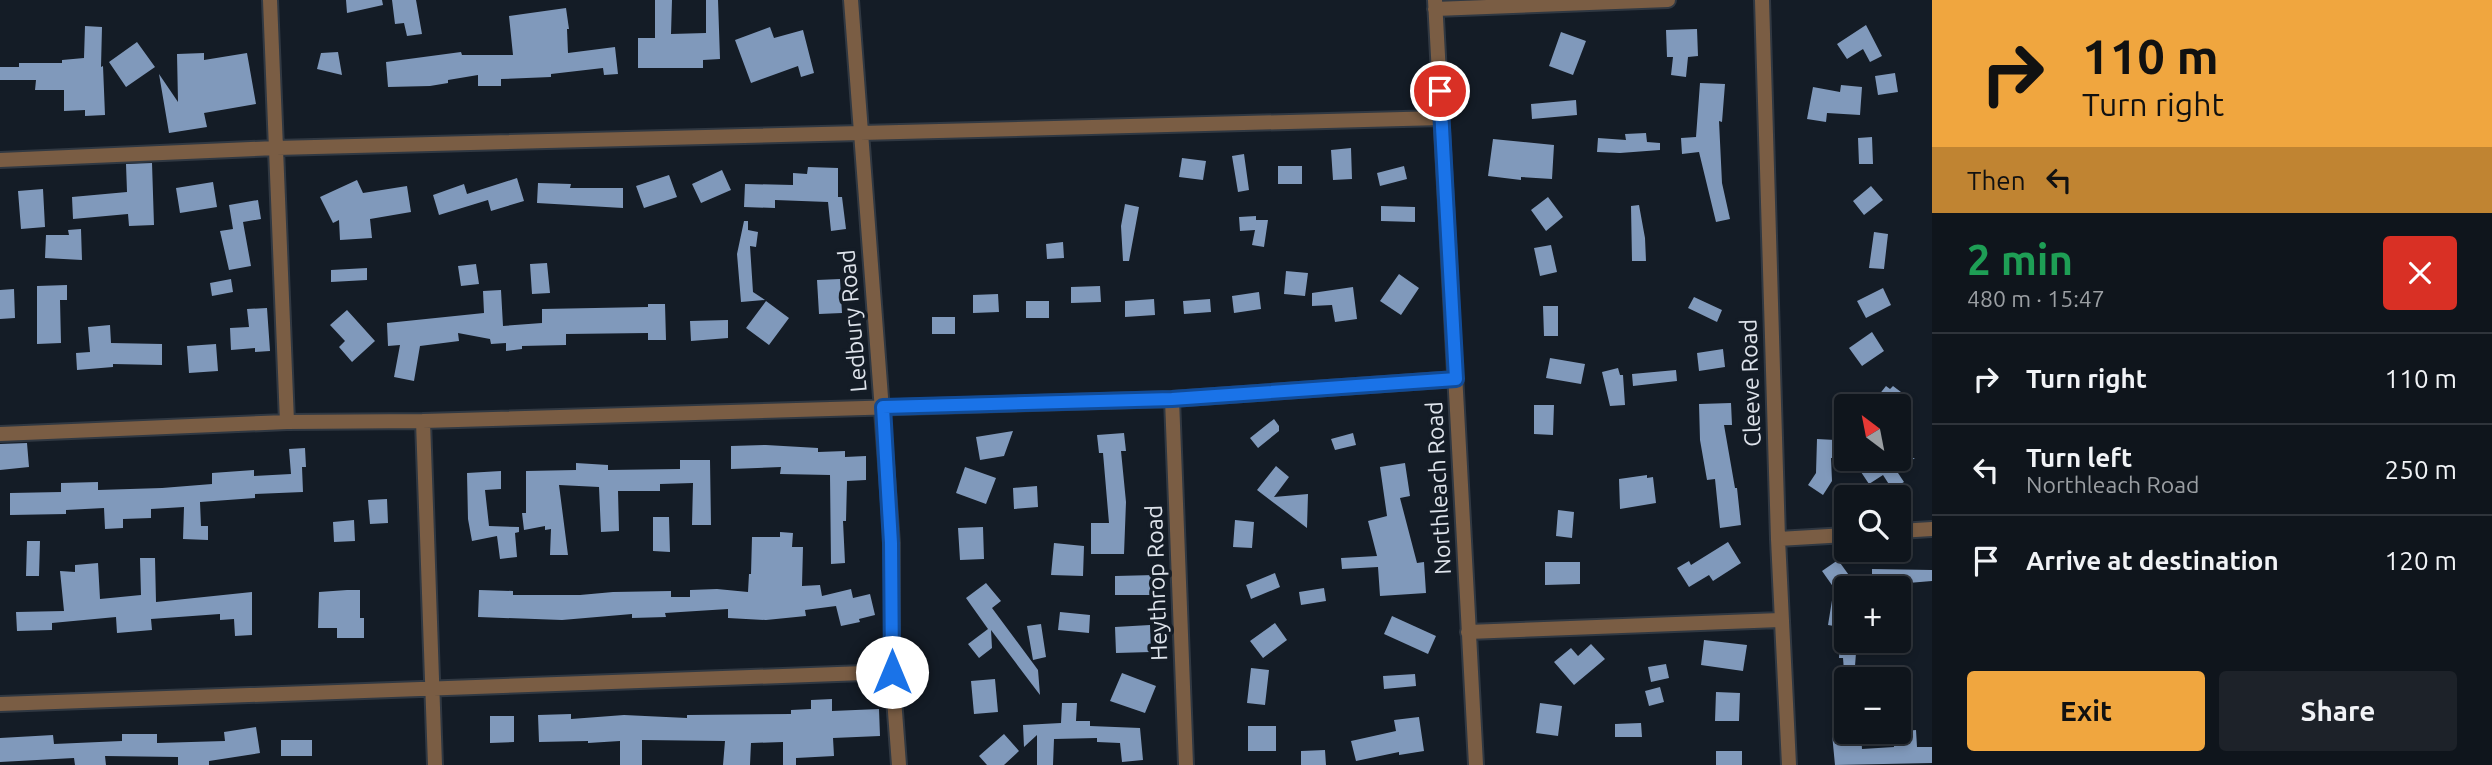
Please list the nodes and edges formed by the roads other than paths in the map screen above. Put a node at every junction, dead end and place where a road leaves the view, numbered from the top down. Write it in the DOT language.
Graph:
graph roads {
  1 [pos="270,0"];
  2 [pos="851,0"];
  3 [pos="1668,0"];
  4 [pos="1762,0"];
  5 [pos="1435,4"];
  6 [pos="1441,118"];
  7 [pos="859,131"];
  8 [pos="276,148"];
  9 [pos="0,160"];
  10 [pos="1456,379"];
  11 [pos="1172,399"];
  12 [pos="883,407"];
  13 [pos="423,421"];
  14 [pos="287,422"];
  15 [pos="0,434"];
  16 [pos="1932,529"];
  17 [pos="1911,530"];
  18 [pos="1834,536"];
  19 [pos="1778,539"];
  20 [pos="1782,620"];
  21 [pos="1468,632"];
  22 [pos="892,672"];
  23 [pos="434,689"];
  24 [pos="0,704"];
  25 [pos="435,765"];
  26 [pos="899,765"];
  27 [pos="1186,765"];
  28 [pos="1476,765"];
  29 [pos="1789,765"];
  1 -- 8 [label="street"];
  2 -- 7 [label="street, Ledbury Road"];
  3 -- 5 [label="street"];
  4 -- 19 [label="street, Cleeve Road"];
  5 -- 6 [label="street, Northleach Road"];
  6 -- 7 [label="street"];
  6 -- 10 [label="street, Northleach Road"];
  7 -- 8 [label="street"];
  7 -- 12 [label="street, Ledbury Road"];
  8 -- 9 [label="street"];
  8 -- 14 [label="street"];
  10 -- 11 [label="street"];
  10 -- 21 [label="street, Northleach Road"];
  11 -- 12 [label="street"];
  11 -- 27 [label="street, Heythrop Road"];
  12 -- 13 [label="street"];
  12 -- 22 [label="street, Ledbury Road"];
  13 -- 14 [label="street"];
  13 -- 23 [label="street"];
  14 -- 15 [label="street"];
  16 -- 17 [label="street"];
  18 -- 19 [label="street"];
  19 -- 20 [label="street, Cleeve Road"];
  20 -- 21 [label="street"];
  20 -- 29 [label="street, Cleeve Road"];
  21 -- 28 [label="street, Northleach Road"];
  22 -- 23 [label="street"];
  22 -- 26 [label="street, Ledbury Road"];
  23 -- 24 [label="street"];
  23 -- 25 [label="street"];
}
